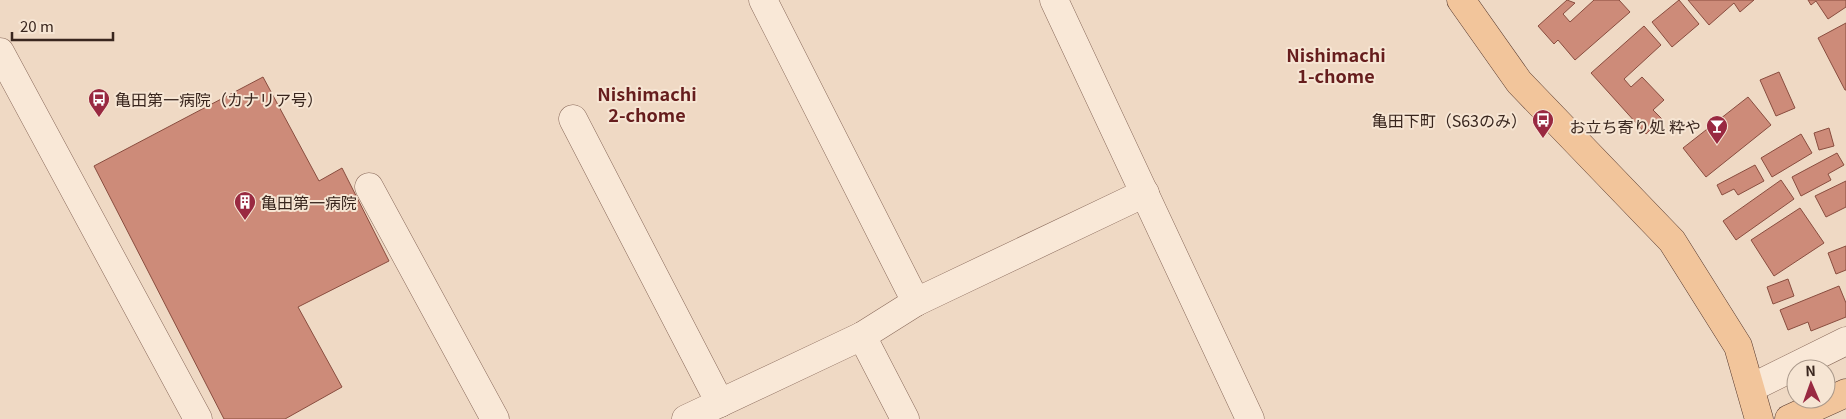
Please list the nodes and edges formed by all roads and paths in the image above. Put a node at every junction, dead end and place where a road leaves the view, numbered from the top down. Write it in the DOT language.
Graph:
graph roads {
  1 [pos="763,0"];
  2 [pos="1054,0"];
  3 [pos="1460,0"];
  4 [pos="0,52"];
  5 [pos="573,119"];
  6 [pos="369,186"];
  7 [pos="1145,193"];
  8 [pos="916,302"];
  9 [pos="862,336"];
  10 [pos="1846,341"];
  11 [pos="1750,388"];
  12 [pos="1846,393"];
  13 [pos="720,403"];
  14 [pos="198,419"];
  15 [pos="495,419"];
  16 [pos="686,419"];
  17 [pos="905,419"];
  18 [pos="1250,419"];
  19 [pos="1759,419"];
  20 [pos="1789,419"];
  1 -- 8 [label="street"];
  2 -- 7 [label="street"];
  3 -- 11 [label="main road"];
  4 -- 14 [label="street"];
  5 -- 13 [label="street"];
  6 -- 15 [label="street"];
  7 -- 8 [label="street"];
  7 -- 18 [label="street"];
  8 -- 9 [label="street"];
  9 -- 13 [label="street"];
  9 -- 17 [label="street"];
  10 -- 11 [label="street"];
  11 -- 19 [label="main road"];
  12 -- 20 [label="main road"];
  13 -- 16 [label="street"];
}
